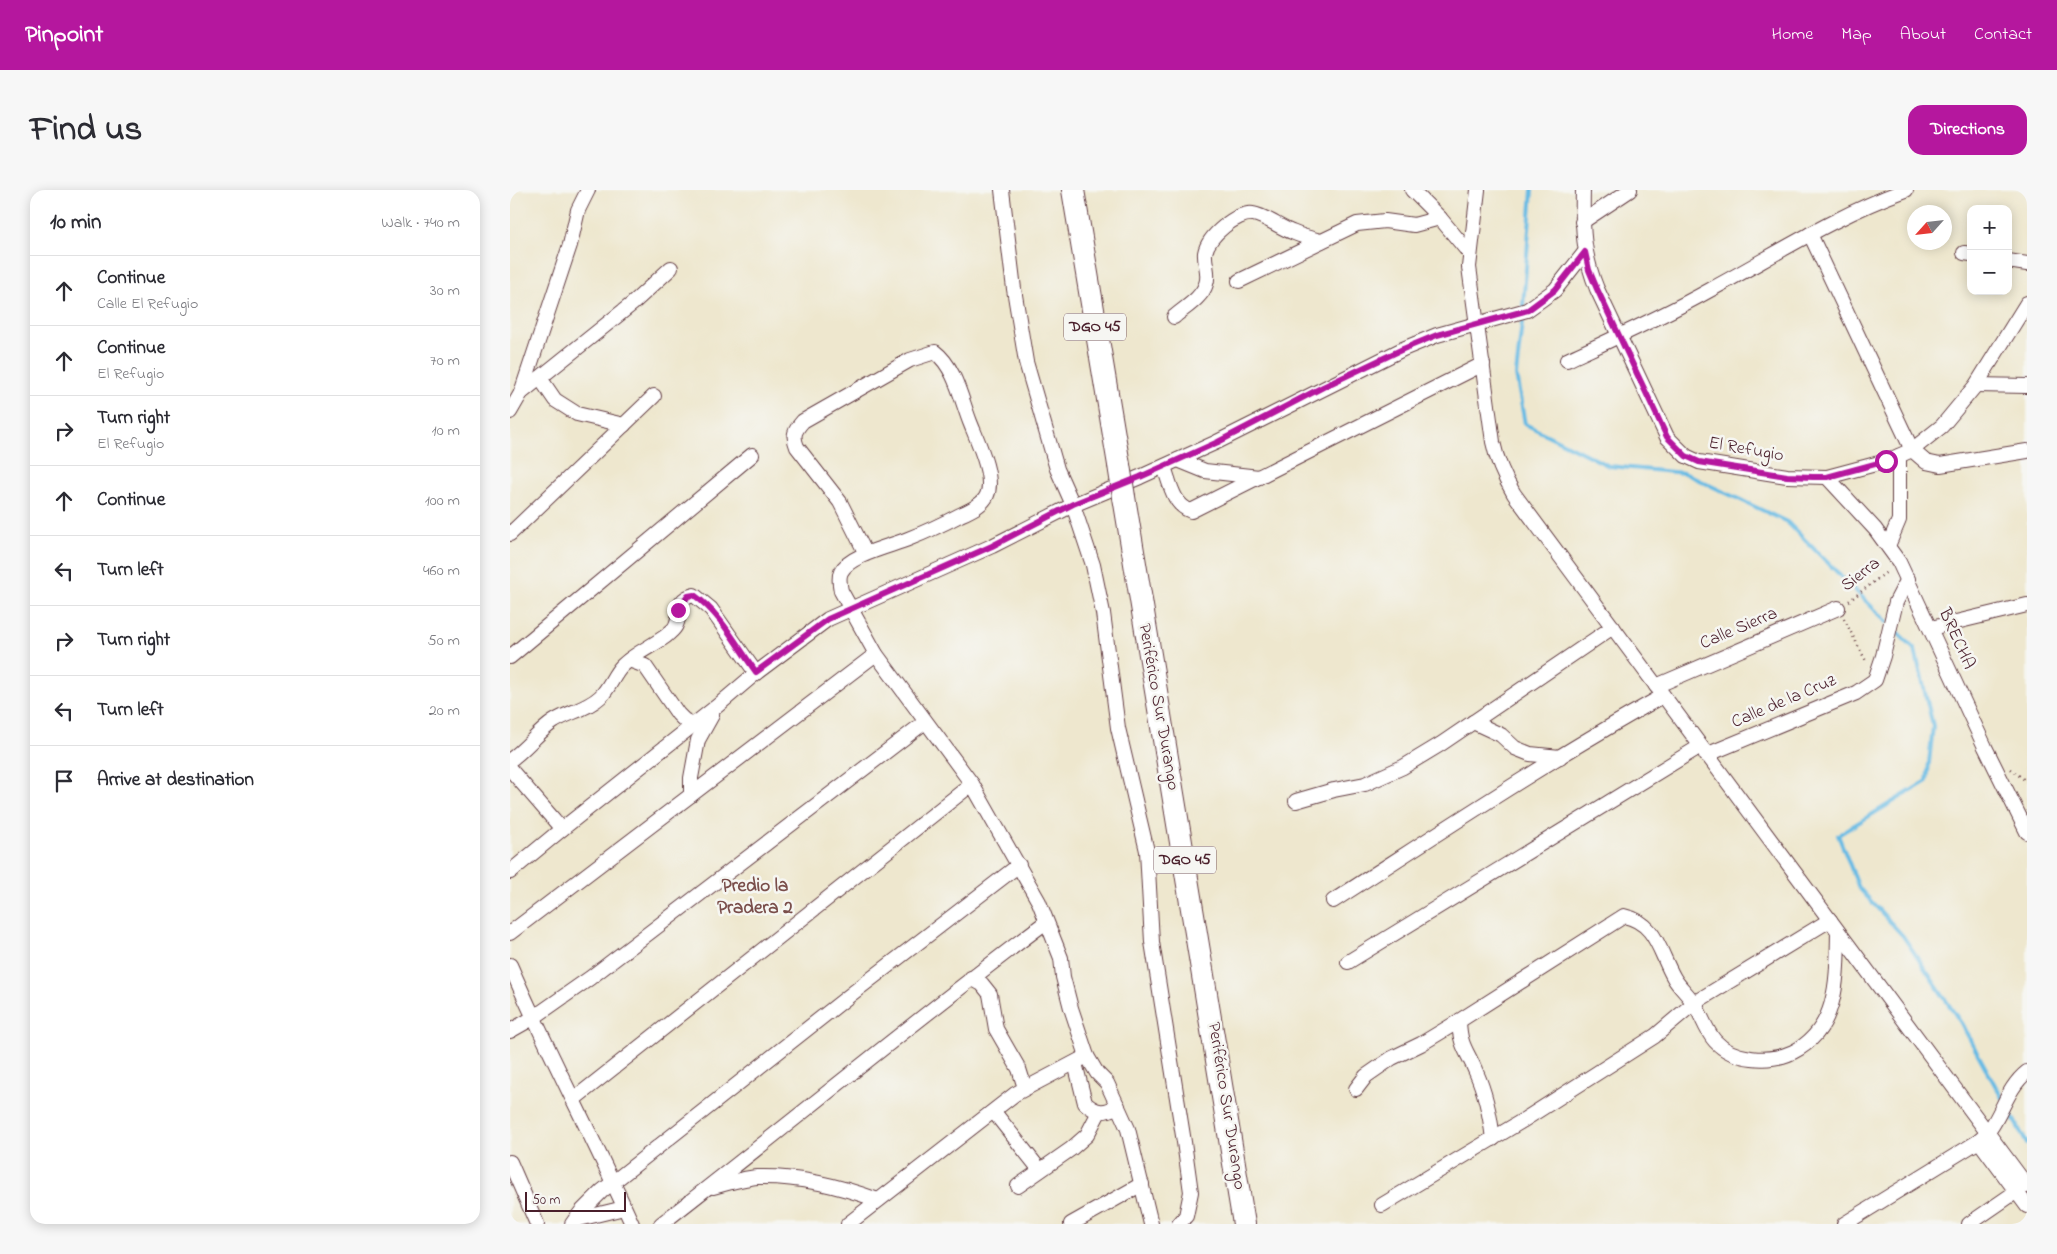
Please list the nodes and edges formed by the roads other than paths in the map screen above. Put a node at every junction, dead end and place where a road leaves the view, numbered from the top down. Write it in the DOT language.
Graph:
graph roads {
  1 [pos="588,190"];
  2 [pos="1002,190"];
  3 [pos="1072,190"];
  4 [pos="1412,190"];
  5 [pos="1478,190"];
  6 [pos="1583,190"];
  7 [pos="1630,190"];
  8 [pos="1906,190"];
  9 [pos="1440,218"];
  10 [pos="1582,222"];
  11 [pos="1810,234"];
  12 [pos="1322,241"];
  13 [pos="1585,252"];
  14 [pos="1470,254"];
  15 [pos="2012,261"];
  16 [pos="2027,264"];
  17 [pos="671,268"];
  18 [pos="1239,281"];
  19 [pos="2027,303"];
  20 [pos="1174,317"];
  21 [pos="1476,323"];
  22 [pos="1618,336"];
  23 [pos="1567,360"];
  24 [pos="1483,364"];
  25 [pos="540,378"];
  26 [pos="1976,385"];
  27 [pos="2027,386"];
  28 [pos="521,393"];
  29 [pos="654,396"];
  30 [pos="510,412"];
  31 [pos="624,425"];
  32 [pos="2027,451"];
  33 [pos="1906,453"];
  34 [pos="752,455"];
  35 [pos="1178,460"];
  36 [pos="1164,467"];
  37 [pos="1259,477"];
  38 [pos="1827,477"];
  39 [pos="1073,504"];
  40 [pos="510,534"];
  41 [pos="1888,546"];
  42 [pos="866,554"];
  43 [pos="1908,579"];
  44 [pos="2027,605"];
  45 [pos="1838,608"];
  46 [pos="850,610"];
  47 [pos="1613,627"];
  48 [pos="1931,628"];
  49 [pos="876,654"];
  50 [pos="510,657"];
  51 [pos="629,660"];
  52 [pos="756,672"];
  53 [pos="1659,691"];
  54 [pos="716,707"];
  55 [pos="925,722"];
  56 [pos="1473,722"];
  57 [pos="694,725"];
  58 [pos="1703,751"];
  59 [pos="1560,757"];
  60 [pos="510,760"];
  61 [pos="510,769"];
  62 [pos="972,784"];
  63 [pos="691,795"];
  64 [pos="1296,801"];
  65 [pos="562,829"];
  66 [pos="2027,832"];
  67 [pos="1018,865"];
  68 [pos="510,872"];
  69 [pos="1333,902"];
  70 [pos="1830,920"];
  71 [pos="1046,922"];
  72 [pos="1838,932"];
  73 [pos="510,933"];
  74 [pos="1348,962"];
  75 [pos="510,965"];
  76 [pos="971,978"];
  77 [pos="1694,1003"];
  78 [pos="533,1018"];
  79 [pos="1459,1021"];
  80 [pos="510,1031"];
  81 [pos="1081,1060"];
  82 [pos="2027,1072"];
  83 [pos="1025,1088"];
  84 [pos="1356,1089"];
  85 [pos="574,1099"];
  86 [pos="1118,1106"];
  87 [pos="994,1112"];
  88 [pos="1099,1112"];
  89 [pos="1984,1138"];
  90 [pos="1493,1139"];
  91 [pos="510,1162"];
  92 [pos="1040,1170"];
  93 [pos="613,1184"];
  94 [pos="1142,1184"];
  95 [pos="1018,1186"];
  96 [pos="2022,1189"];
  97 [pos="705,1190"];
  98 [pos="878,1200"];
  99 [pos="1382,1205"];
  100 [pos="2027,1206"];
  101 [pos="624,1208"];
  102 [pos="573,1222"];
  103 [pos="537,1224"];
  104 [pos="632,1224"];
  105 [pos="661,1224"];
  106 [pos="848,1224"];
  107 [pos="1071,1224"];
  108 [pos="1152,1224"];
  109 [pos="1179,1224"];
  110 [pos="1244,1224"];
  111 [pos="1844,1224"];
  112 [pos="1969,1224"];
  1 -- 28 [label="street"];
  2 -- 39 [label="street"];
  3 -- 110 [label="highway, Periférico Sur Durango / DGO 45, bridge"];
  4 -- 9 [label="street"];
  5 -- 14 [label="street"];
  6 -- 10 [label="street, El Refugio"];
  7 -- 10 [label="street"];
  8 -- 11 [label="street"];
  9 -- 12 [label="street"];
  9 -- 14 [label="street"];
  10 -- 13 [label="street, El Refugio"];
  11 -- 22 [label="street"];
  11 -- 33 [label="street"];
  12 -- 18 [label="street"];
  12 -- 20 [label="street"];
  13 -- 21 [label="street"];
  13 -- 22 [label="street, El Refugio"];
  14 -- 21 [label="street"];
  15 -- 16 [label="street"];
  17 -- 25 [label="street"];
  19 -- 26 [label="street"];
  21 -- 24 [label="street"];
  21 -- 35 [label="street"];
  22 -- 23 [label="street"];
  22 -- 38 [label="street, El Refugio"];
  24 -- 37 [label="street"];
  24 -- 47 [label="street"];
  25 -- 28 [label="street"];
  25 -- 31 [label="street"];
  26 -- 27 [label="street"];
  26 -- 33 [label="street"];
  28 -- 30 [label="street"];
  29 -- 31 [label="street"];
  31 -- 40 [label="street"];
  32 -- 33 [label="street"];
  33 -- 38 [label="street, El Refugio"];
  33 -- 41 [label="street"];
  34 -- 50 [label="street"];
  35 -- 36 [label="street"];
  35 -- 37 [label="street"];
  36 -- 37 [label="street"];
  36 -- 39 [label="street"];
  38 -- 41 [label="street, BRECHA"];
  39 -- 46 [label="street"];
  39 -- 109 [label="street"];
  41 -- 43 [label="street, BRECHA"];
  42 -- 42 [label="street"];
  42 -- 46 [label="street"];
  43 -- 48 [label="street, BRECHA"];
  43 -- 58 [label="street, Calle de la Cruz"];
  44 -- 48 [label="street"];
  45 -- 53 [label="street, Calle Sierra"];
  46 -- 49 [label="street"];
  46 -- 52 [label="street"];
  47 -- 53 [label="street"];
  47 -- 56 [label="street"];
  48 -- 66 [label="street, BRECHA"];
  49 -- 55 [label="street"];
  49 -- 63 [label="street"];
  51 -- 52 [label="street"];
  51 -- 57 [label="street"];
  51 -- 60 [label="street"];
  52 -- 54 [label="street"];
  53 -- 58 [label="street"];
  53 -- 59 [label="street, Calle Sierra"];
  54 -- 57 [label="street"];
  54 -- 63 [label="street"];
  55 -- 62 [label="street"];
  55 -- 78 [label="street"];
  56 -- 59 [label="street"];
  56 -- 64 [label="street"];
  57 -- 65 [label="street"];
  58 -- 70 [label="street"];
  58 -- 74 [label="street, Calle de la Cruz"];
  59 -- 69 [label="street, Calle Sierra"];
  61 -- 65 [label="street"];
  62 -- 67 [label="street"];
  62 -- 85 [label="street"];
  63 -- 73 [label="street"];
  65 -- 68 [label="street"];
  67 -- 71 [label="street"];
  67 -- 93 [label="street"];
  70 -- 72 [label="street"];
  70 -- 77 [label="street"];
  71 -- 76 [label="street"];
  71 -- 81 [label="street"];
  72 -- 77 [label="street"];
  72 -- 89 [label="street"];
  75 -- 78 [label="street"];
  76 -- 83 [label="street"];
  76 -- 97 [label="street"];
  77 -- 79 [label="street"];
  77 -- 90 [label="street"];
  78 -- 80 [label="street"];
  78 -- 85 [label="street"];
  79 -- 84 [label="street"];
  79 -- 90 [label="street"];
  81 -- 83 [label="street"];
  81 -- 86 [label="street"];
  81 -- 88 [label="street"];
  82 -- 89 [label="street"];
  83 -- 87 [label="street"];
  85 -- 93 [label="street"];
  86 -- 88 [label="street"];
  86 -- 94 [label="street"];
  87 -- 92 [label="street"];
  87 -- 98 [label="street"];
  88 -- 92 [label="street"];
  89 -- 96 [label="street"];
  89 -- 111 [label="street"];
  90 -- 99 [label="street"];
  91 -- 103 [label="street"];
  92 -- 95 [label="street"];
  93 -- 101 [label="street"];
  93 -- 102 [label="street"];
  94 -- 107 [label="street"];
  94 -- 108 [label="street"];
  96 -- 100 [label="street"];
  96 -- 112 [label="street"];
  97 -- 98 [label="street"];
  97 -- 105 [label="street"];
  98 -- 106 [label="street"];
  101 -- 102 [label="street"];
  101 -- 104 [label="street"];
}
